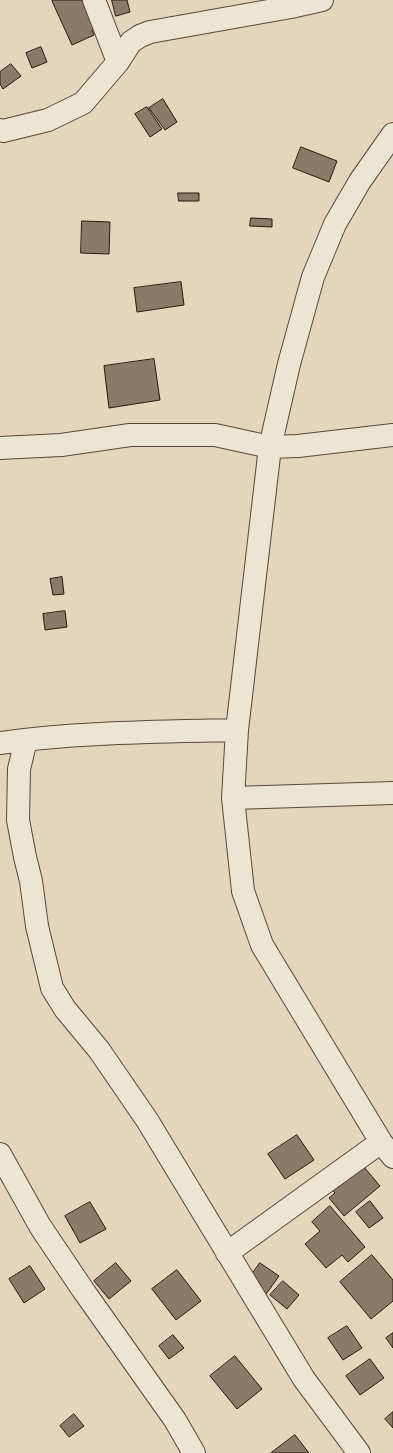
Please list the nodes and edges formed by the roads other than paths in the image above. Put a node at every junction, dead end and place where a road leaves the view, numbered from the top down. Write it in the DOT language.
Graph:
graph roads {
  1 [pos="94,0"];
  2 [pos="322,0"];
  3 [pos="118,62"];
  4 [pos="0,130"];
  5 [pos="393,134"];
  6 [pos="393,435"];
  7 [pos="270,447"];
  8 [pos="0,448"];
  9 [pos="237,730"];
  10 [pos="26,740"];
  11 [pos="0,743"];
  12 [pos="393,793"];
  13 [pos="233,798"];
  14 [pos="387,1149"];
  15 [pos="0,1154"];
  16 [pos="227,1253"];
  17 [pos="194,1453"];
  18 [pos="359,1453"];
  1 -- 3 [label="street"];
  2 -- 3 [label="street"];
  3 -- 4 [label="street"];
  5 -- 7 [label="street"];
  6 -- 7 [label="street"];
  7 -- 8 [label="street"];
  7 -- 9 [label="street"];
  9 -- 10 [label="street"];
  9 -- 13 [label="street"];
  10 -- 11 [label="street"];
  10 -- 16 [label="street"];
  12 -- 13 [label="street"];
  13 -- 14 [label="street"];
  14 -- 16 [label="street"];
  15 -- 17 [label="street"];
  16 -- 18 [label="street"];
}
